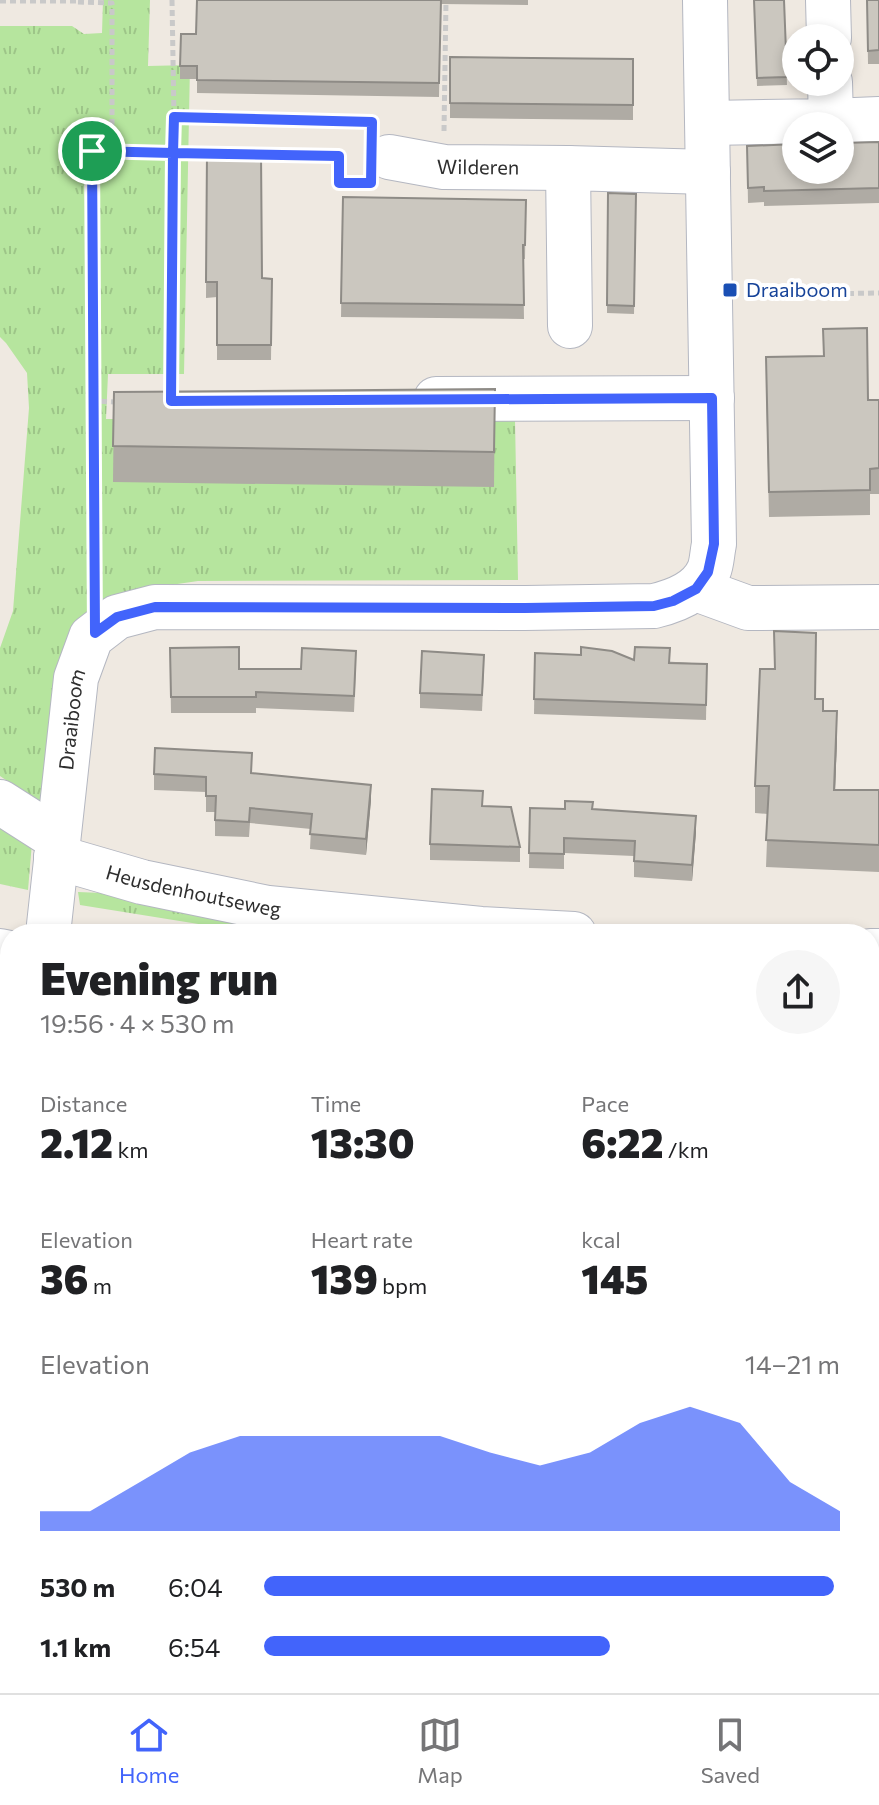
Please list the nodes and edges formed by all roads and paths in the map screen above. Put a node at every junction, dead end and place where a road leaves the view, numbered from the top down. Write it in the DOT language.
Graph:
graph roads {
  1 [pos="172,0"];
  2 [pos="446,0"];
  3 [pos="705,0"];
  4 [pos="828,0"];
  5 [pos="0,1"];
  6 [pos="78,1"];
  7 [pos="829,24"];
  8 [pos="830,102"];
  9 [pos="174,117"];
  10 [pos="879,119"];
  11 [pos="708,123"];
  12 [pos="112,152"];
  13 [pos="173,153"];
  14 [pos="218,154"];
  15 [pos="249,154"];
  16 [pos="380,157"];
  17 [pos="444,167"];
  18 [pos="568,168"];
  19 [pos="708,172"];
  20 [pos="879,293"];
  21 [pos="711,296"];
  22 [pos="570,326"];
  23 [pos="712,398"];
  24 [pos="403,400"];
  25 [pos="95,401"];
  26 [pos="171,401"];
  27 [pos="114,402"];
  28 [pos="696,589"];
  29 [pos="879,607"];
  30 [pos="95,633"];
  31 [pos="0,802"];
  32 [pos="57,848"];
  33 [pos="49,924"];
  34 [pos="430,924"];
  1 -- 9 [label="path"];
  2 -- 17 [label="path"];
  3 -- 11 [label="street"];
  4 -- 7 [label="street"];
  5 -- 6 [label="path"];
  6 -- 12 [label="path"];
  8 -- 10 [label="street"];
  8 -- 11 [label="street"];
  9 -- 13 [label="path"];
  9 -- 16 [label="path"];
  11 -- 19 [label="street"];
  12 -- 13 [label="path"];
  12 -- 25 [label="path"];
  13 -- 14 [label="path"];
  13 -- 26 [label="path"];
  15 -- 16 [label="path"];
  16 -- 17 [label="street, Wilderen"];
  17 -- 18 [label="street, Wilderen"];
  18 -- 19 [label="street, Wilderen"];
  18 -- 22 [label="street"];
  19 -- 21 [label="street"];
  20 -- 21 [label="path"];
  21 -- 23 [label="street"];
  23 -- 24 [label="street"];
  23 -- 28 [label="street"];
  25 -- 27 [label="path"];
  25 -- 30 [label="path"];
  28 -- 29 [label="street"];
  28 -- 30 [label="street"];
  30 -- 32 [label="street, Draaiboom"];
  31 -- 32 [label="street, Heusdenhoutseweg"];
  32 -- 33 [label="street, Draaiboom"];
  32 -- 34 [label="street, Heusdenhoutseweg"];
}
